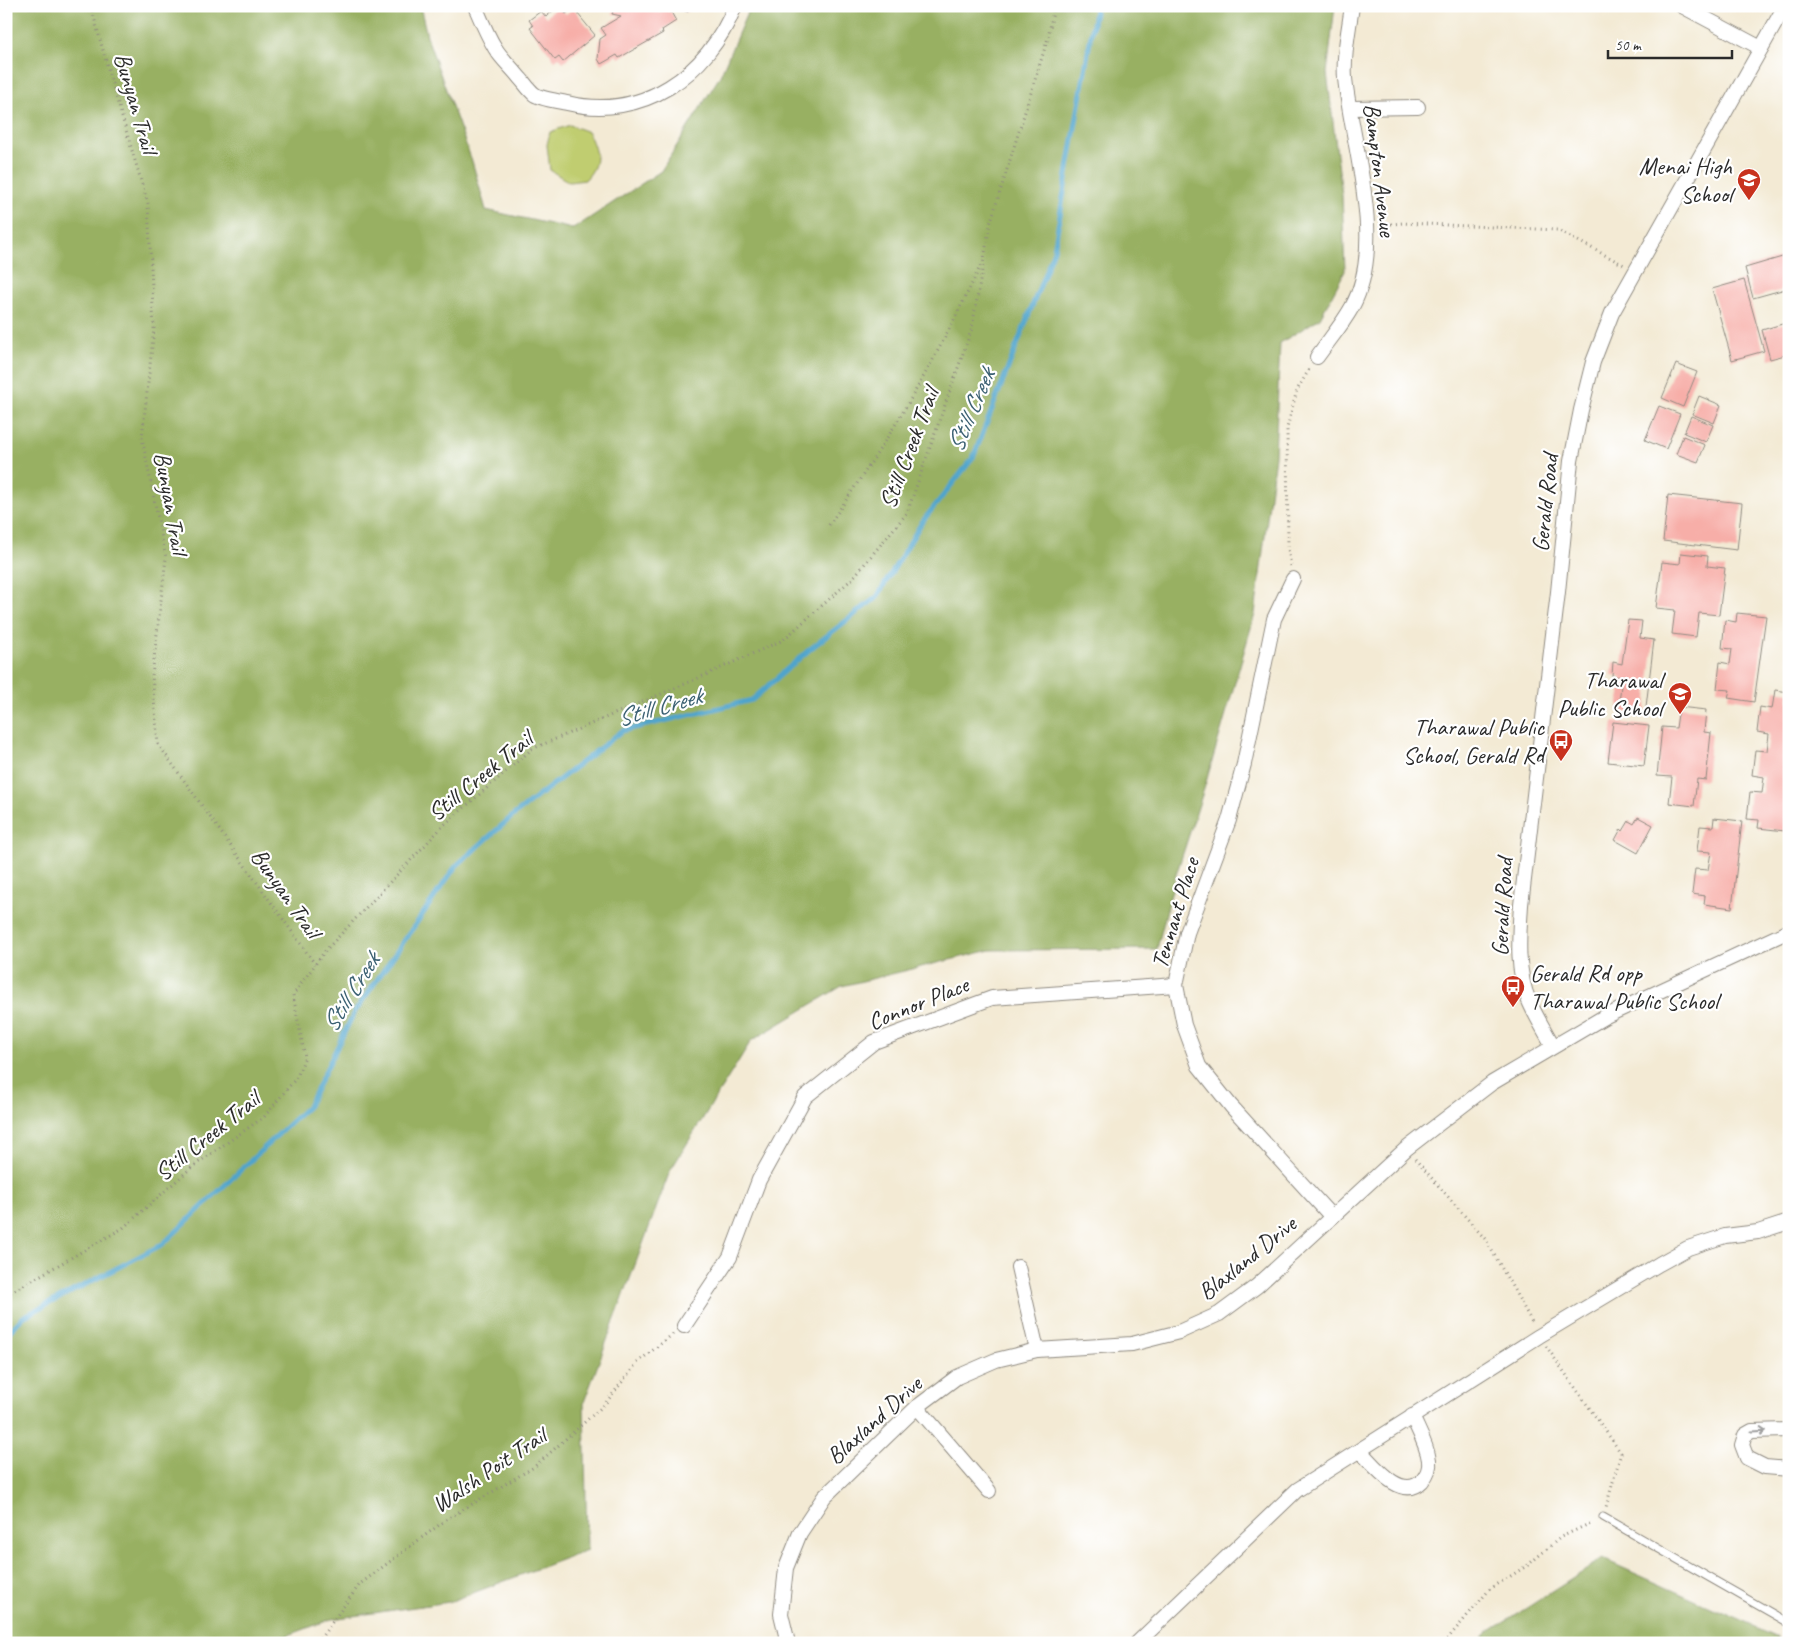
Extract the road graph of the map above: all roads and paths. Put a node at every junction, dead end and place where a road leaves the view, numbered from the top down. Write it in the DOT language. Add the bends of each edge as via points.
graph roads {
  1 [pos="91,6"];
  2 [pos="475,6"];
  3 [pos="736,6"];
  4 [pos="1054,6"];
  5 [pos="1352,6"];
  6 [pos="1682,6"];
  7 [pos="1785,6"];
  8 [pos="1761,48"];
  9 [pos="1418,107"];
  10 [pos="1350,108"];
  11 [pos="1366,226"];
  12 [pos="983,260"];
  13 [pos="1635,271"];
  14 [pos="1317,356"];
  15 [pos="829,525"];
  16 [pos="1293,579"];
  17 [pos="1789,931"];
  18 [pos="315,964"];
  19 [pos="1176,985"];
  20 [pos="1553,1046"];
  21 [pos="1406,1149"];
  22 [pos="1332,1217"];
  23 [pos="1789,1222"];
  24 [pos="1018,1267"];
  25 [pos="6,1295"];
  26 [pos="684,1326"];
  27 [pos="1539,1336"];
  28 [pos="1036,1350"];
  29 [pos="917,1407"];
  30 [pos="1412,1416"];
  31 [pos="1789,1430"];
  32 [pos="1360,1451"];
  33 [pos="1789,1469"];
  34 [pos="989,1491"];
  35 [pos="1603,1517"];
  36 [pos="1789,1623"];
  37 [pos="316,1643"];
  38 [pos="788,1643"];
  39 [pos="1137,1643"];
  40 [pos="1444,1643"];
  1 -- 18 [label="path, Bunyan Trail" via="148,204 154,328 142,438 166,558 152,676 158,744"];
  2 -- 3 [label="street" via="495,48 535,95 596,107 638,102 665,90 696,68 716,44"];
  4 -- 12 [label="path, Still Creek Trail" via="1048,38 990,224"];
  5 -- 10 [label="street, Bampton Avenue" via="1345,77"];
  6 -- 8 [label="street"];
  7 -- 8 [label="street, Gerald Road"];
  8 -- 13 [label="street, Gerald Road"];
  9 -- 10 [label="street"];
  10 -- 11 [label="street, Bampton Avenue"];
  11 -- 13 [label="path" via="1404,223 1557,230"];
  11 -- 14 [label="street, Bampton Avenue" via="1368,248 1353,305"];
  12 -- 15 [label="path" via="910,400"];
  12 -- 18 [label="path, Still Creek Trail" via="972,328 907,513 852,579 783,640 532,749 444,825"];
  13 -- 20 [label="street, Gerald Road" via="1612,313 1594,362 1574,444 1522,904 1519,941 1522,972 1529,1000"];
  14 -- 16 [label="path" via="1297,390 1288,428 1288,549"];
  16 -- 19 [label="street, Tennant Place" via="1274,619 1230,820 1187,933"];
  17 -- 20 [label="street, Blaxland Drive" via="1604,1017"];
  18 -- 25 [label="path, Still Creek Trail" via="293,995 305,1056 297,1077 264,1117 192,1168 123,1228"];
  19 -- 22 [label="street, Tennant Place" via="1184,1025 1199,1066"];
  19 -- 26 [label="street, Connor Place" via="992,998 874,1042 805,1097 759,1180 730,1256"];
  20 -- 21 [label="street, Blaxland Drive" via="1492,1083"];
  21 -- 22 [label="street, Blaxland Drive"];
  21 -- 27 [label="path" via="1486,1240"];
  22 -- 28 [label="street, Blaxland Drive" via="1257,1286 1219,1314 1179,1332 1132,1344"];
  23 -- 27 [label="street" via="1758,1232 1724,1236 1688,1248"];
  24 -- 28 [label="street"];
  26 -- 37 [label="path, Walsh Poit Trail" via="637,1363 604,1405 534,1467 447,1519 360,1584"];
  27 -- 30 [label="street"];
  27 -- 35 [label="path" via="1621,1453"];
  28 -- 29 [label="street, Blaxland Drive" via="996,1360 957,1377"];
  29 -- 34 [label="street"];
  29 -- 38 [label="street, Blaxland Drive" via="824,1497 800,1533 786,1568 781,1614"];
  30 -- 32 [label="street"];
  30 -- 32 [label="street" via="1429,1462 1425,1477 1419,1483 1412,1487 1396,1485"];
  33 -- 31 [label="street, one-way" via="1765,1467 1747,1458 1742,1445 1745,1436 1752,1431"];
  32 -- 39 [label="street" via="1297,1490"];
  35 -- 36 [label="lane"];
  35 -- 40 [label="path" via="1561,1537 1528,1565 1490,1589"];
}
